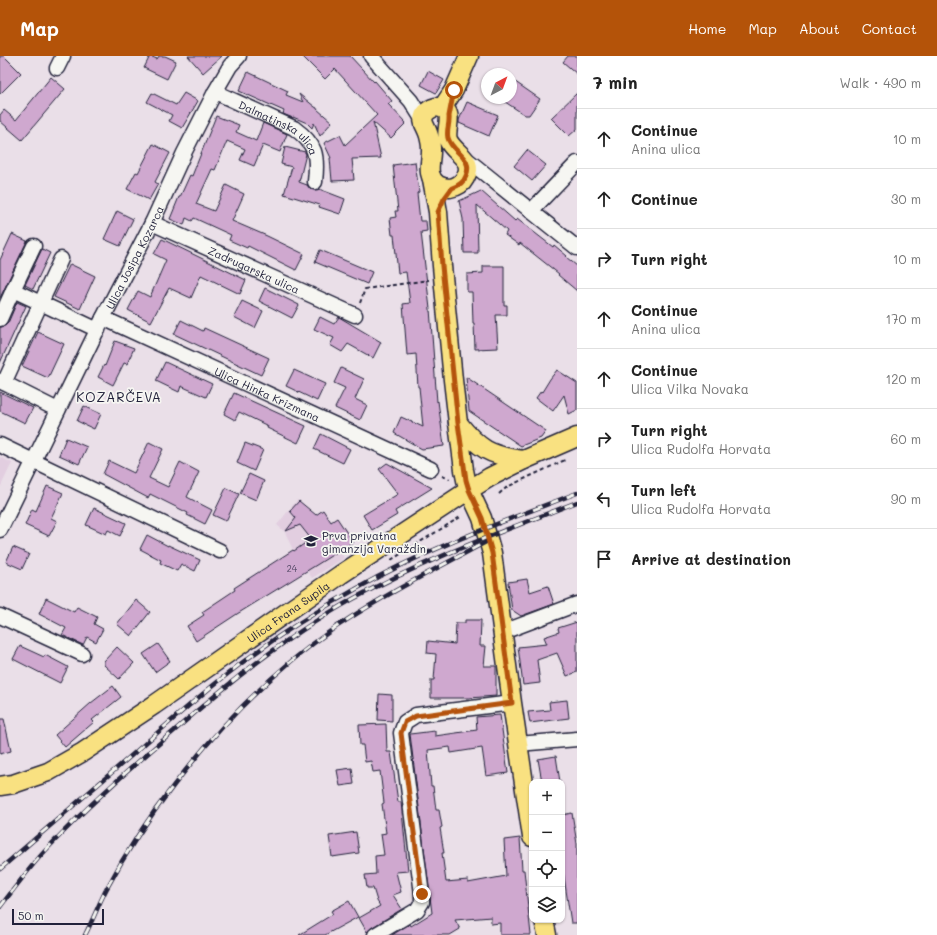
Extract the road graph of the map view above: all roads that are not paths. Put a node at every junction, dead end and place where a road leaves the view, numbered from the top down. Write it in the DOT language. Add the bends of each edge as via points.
graph roads {
  1 [pos="239,56"];
  2 [pos="371,56"];
  3 [pos="469,56"];
  4 [pos="215,92"];
  5 [pos="436,114"];
  6 [pos="464,157"];
  7 [pos="577,162"];
  8 [pos="489,178"];
  9 [pos="432,179"];
  10 [pos="315,182"];
  11 [pos="458,184"];
  12 [pos="438,212"];
  13 [pos="531,212"];
  14 [pos="152,223"];
  15 [pos="34,246"];
  16 [pos="577,248"];
  17 [pos="61,259"];
  18 [pos="13,290"];
  19 [pos="41,303"];
  20 [pos="355,315"];
  21 [pos="0,318"];
  22 [pos="101,324"];
  23 [pos="2,382"];
  24 [pos="58,410"];
  25 [pos="458,423"];
  26 [pos="577,437"];
  27 [pos="0,444"];
  28 [pos="524,460"];
  29 [pos="33,461"];
  30 [pos="431,469"];
  31 [pos="469,490"];
  32 [pos="0,530"];
  33 [pos="220,551"];
  34 [pos="577,604"];
  35 [pos="0,616"];
  36 [pos="503,632"];
  37 [pos="82,654"];
  38 [pos="512,703"];
  39 [pos="577,739"];
  40 [pos="518,744"];
  41 [pos="0,786"];
  42 [pos="529,817"];
  43 [pos="545,923"];
  44 [pos="377,935"];
  45 [pos="547,935"];
  1 -- 4 [label="street, Ulica Josipa Kozarca"];
  2 -- 5 [label="street" via="411,102"];
  3 -- 5 [label="main road" via="454,90"];
  4 -- 10 [label="street, Dalmatinska ulica" via="294,128 303,135 316,155"];
  4 -- 14 [label="street, Ulica Josipa Kozarca"];
  5 -- 6 [label="main road" via="450,120 448,139"];
  5 -- 9 [label="main road" via="429,137 429,166"];
  6 -- 8 [label="street"];
  6 -- 11 [label="main road" via="467,175"];
  7 -- 13 [label="street"];
  8 -- 11 [label="street" via="477,177"];
  8 -- 13 [label="street"];
  9 -- 11 [label="main road" via="447,188"];
  9 -- 12 [label="main road"];
  11 -- 12 [label="main road" via="444,199"];
  12 -- 25 [label="main road"];
  13 -- 16 [label="street"];
  14 -- 20 [label="street, Zadrugarska ulica"];
  14 -- 22 [label="street, Ulica Josipa Kozarca"];
  15 -- 18 [label="street"];
  17 -- 19 [label="street"];
  18 -- 19 [label="street, Ulica Hinka Krizmana"];
  18 -- 21 [label="street"];
  19 -- 22 [label="street, Ulica Hinka Krizmana"];
  19 -- 23 [label="street"];
  22 -- 24 [label="street, Ulica Josipa Kozarca"];
  22 -- 30 [label="street, Ulica Hinka Krizmana"];
  23 -- 24 [label="street"];
  24 -- 29 [label="street, Ulica Josipa Kozarca"];
  25 -- 28 [label="main road" via="478,446 498,456"];
  25 -- 31 [label="main road"];
  26 -- 28 [label="main road, Ulica Frana Supila"];
  27 -- 29 [label="street"];
  28 -- 31 [label="main road, Ulica Frana Supila"];
  29 -- 32 [label="street, Ulica Josipa Kozarca"];
  29 -- 33 [label="street"];
  31 -- 36 [label="main road" via="482,518 492,553"];
  31 -- 41 [label="main road, Ulica Frana Supila" via="340,575 83,752 48,772"];
  34 -- 36 [label="street"];
  35 -- 37 [label="street"];
  36 -- 38 [label="main road"];
  38 -- 40 [label="main road"];
  38 -- 44 [label="street" via="416,716 405,722 401,733 422,902 417,910"];
  39 -- 40 [label="street"];
  40 -- 42 [label="main road"];
  43 -- 45 [label="main road"];
}
